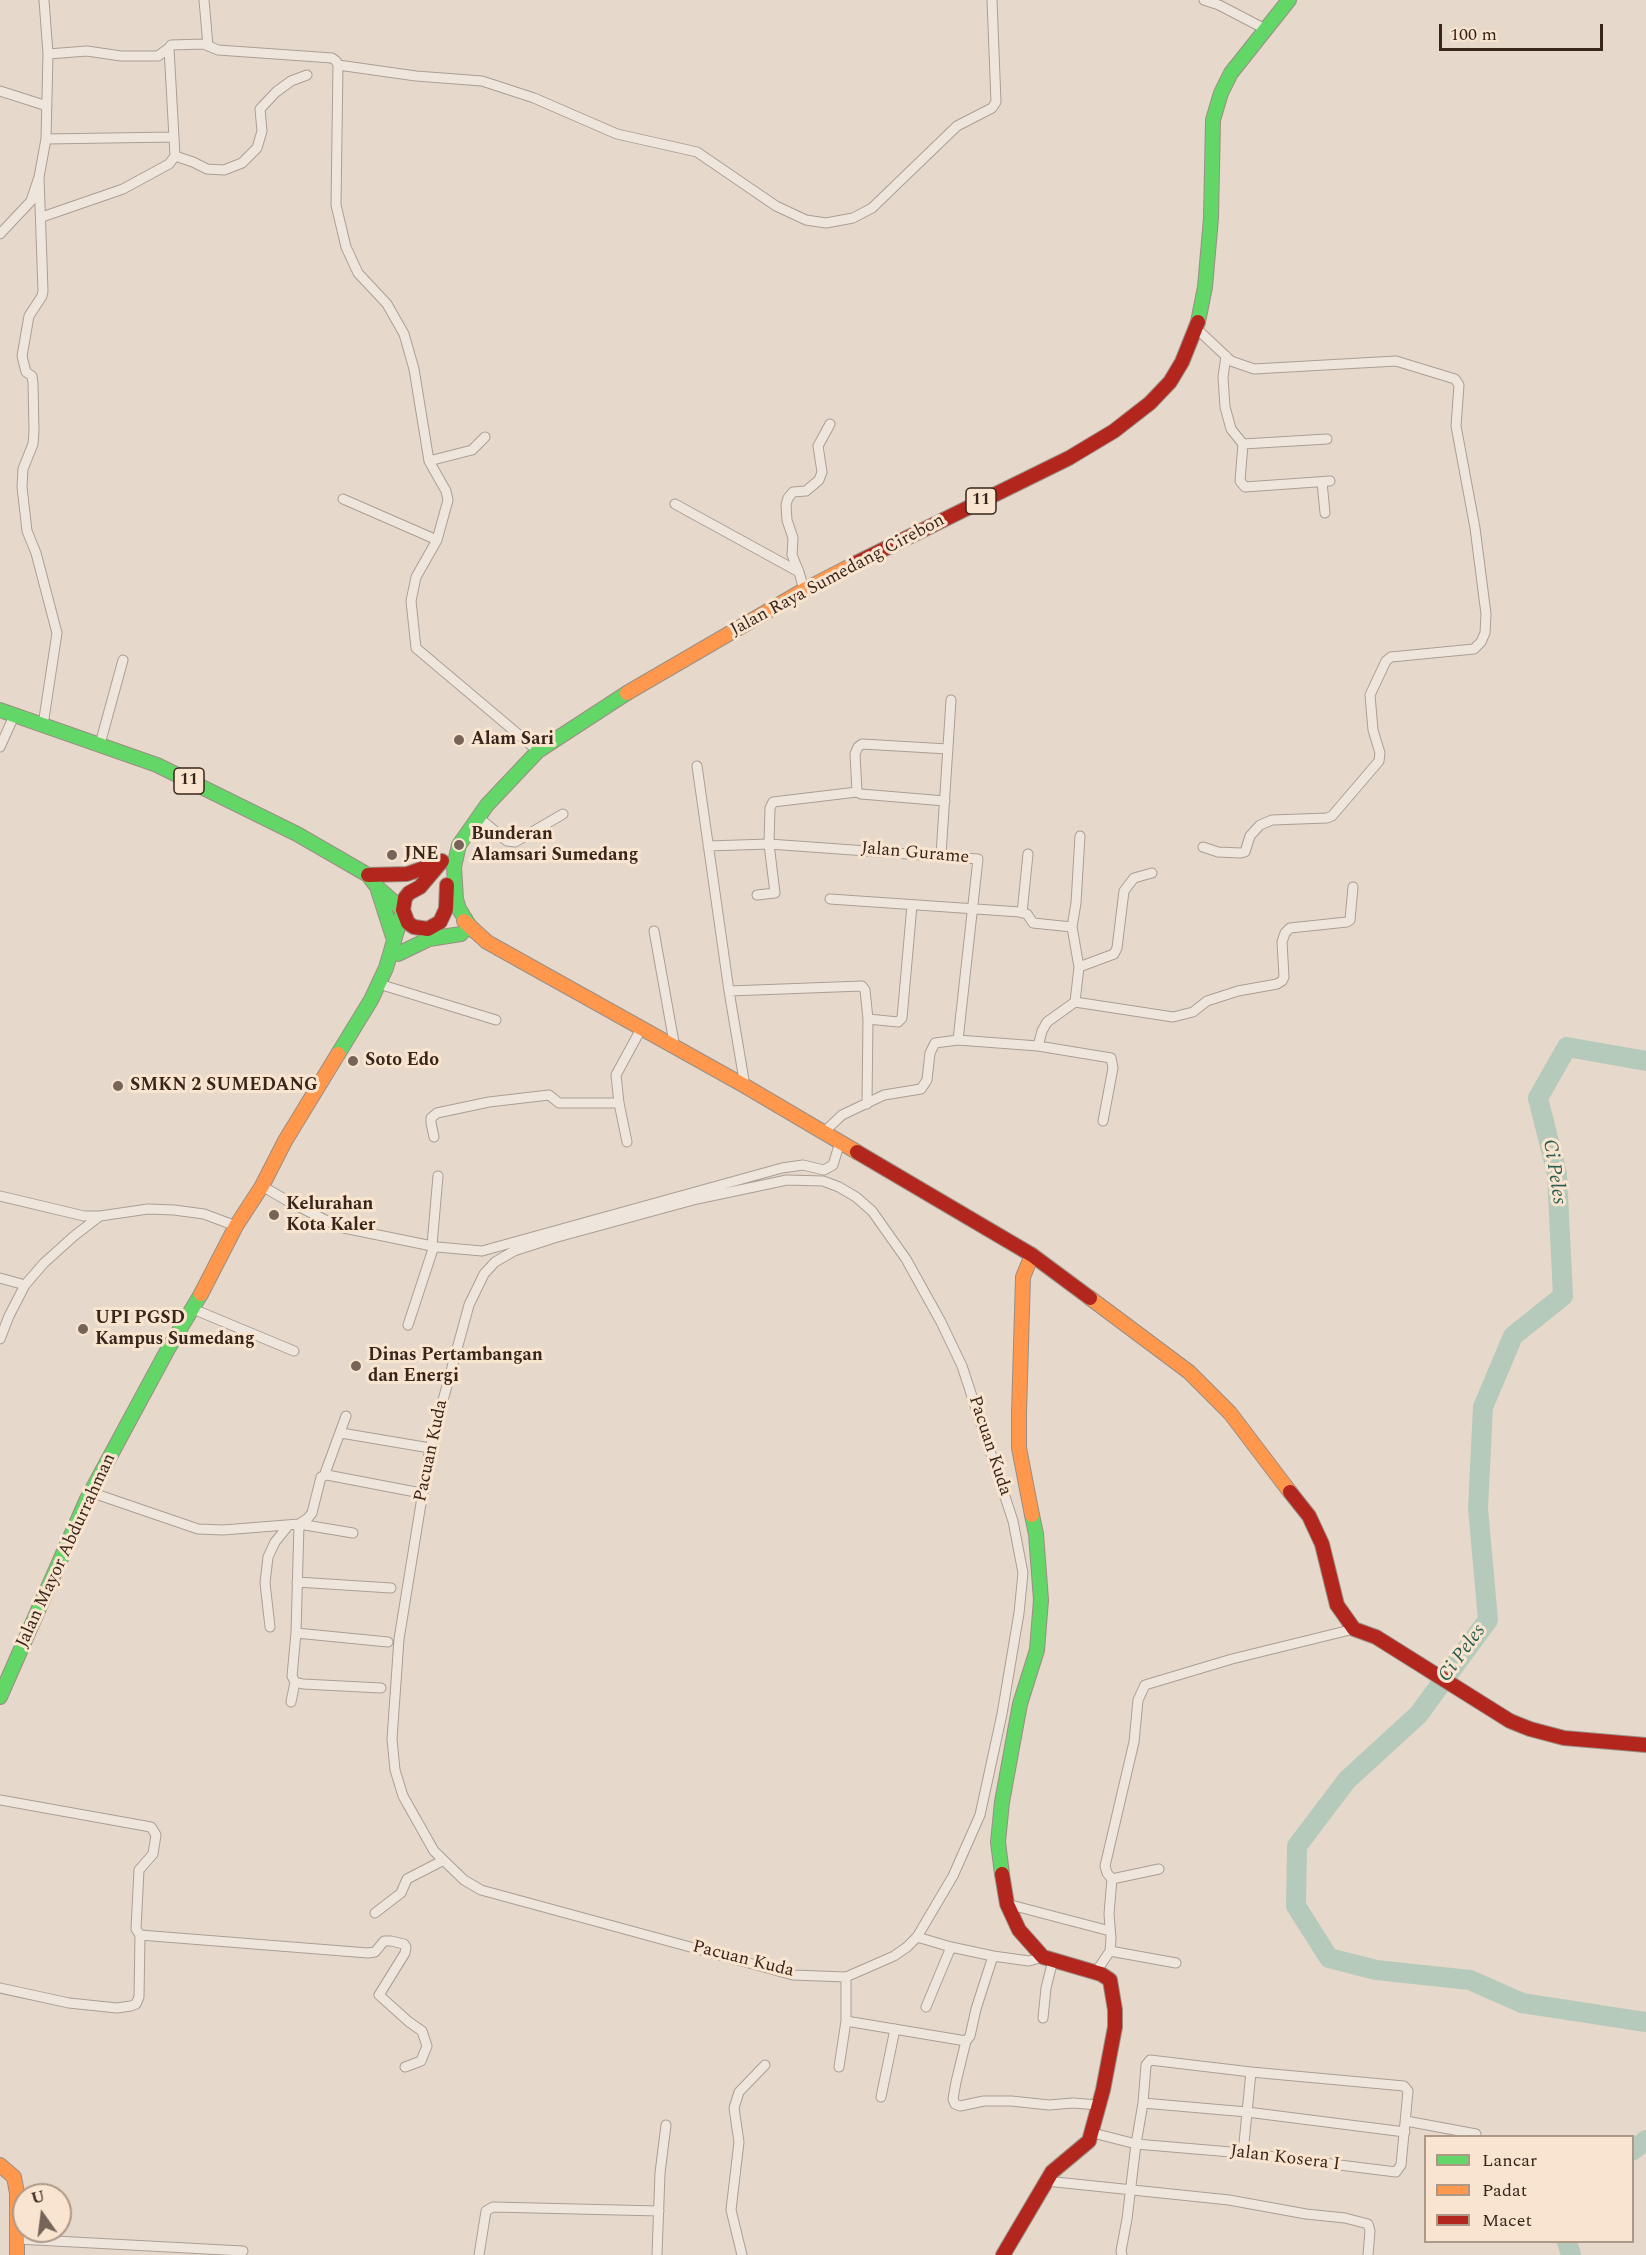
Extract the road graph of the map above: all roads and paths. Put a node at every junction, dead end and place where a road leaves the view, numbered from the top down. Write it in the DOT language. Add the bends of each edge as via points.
graph roads {
  1 [pos="44,0"];
  2 [pos="204,0"];
  3 [pos="992,0"];
  4 [pos="1204,0"];
  5 [pos="1289,0"];
  6 [pos="1267,30"];
  7 [pos="208,46"];
  8 [pos="169,48"];
  9 [pos="48,54"];
  10 [pos="338,65"];
  11 [pos="307,75"];
  12 [pos="0,91"];
  13 [pos="47,106"];
  14 [pos="173,137"];
  15 [pos="46,139"];
  16 [pos="175,156"];
  17 [pos="39,177"];
  18 [pos="42,217"];
  19 [pos="0,234"];
  20 [pos="1197,329"];
  21 [pos="1226,356"];
  22 [pos="830,424"];
  23 [pos="485,437"];
  24 [pos="1326,439"];
  25 [pos="1243,444"];
  26 [pos="429,461"];
  27 [pos="343,499"];
  28 [pos="675,504"];
  29 [pos="1325,513"];
  30 [pos="437,540"];
  31 [pos="799,573"];
  32 [pos="804,590"];
  33 [pos="123,660"];
  34 [pos="951,700"];
  35 [pos="0,710"];
  36 [pos="15,716"];
  37 [pos="43,725"];
  38 [pos="99,744"];
  39 [pos="0,747"];
  40 [pos="948,749"];
  41 [pos="538,751"];
  42 [pos="697,766"];
  43 [pos="857,792"];
  44 [pos="945,801"];
  45 [pos="563,814"];
  46 [pos="478,817"];
  47 [pos="1080,836"];
  48 [pos="770,844"];
  49 [pos="708,846"];
  50 [pos="1203,847"];
  51 [pos="1028,854"];
  52 [pos="941,855"];
  53 [pos="448,864"];
  54 [pos="1152,873"];
  55 [pos="387,874"];
  56 [pos="368,875"];
  57 [pos="420,887"];
  58 [pos="1353,887"];
  59 [pos="378,888"];
  60 [pos="757,895"];
  61 [pos="830,899"];
  62 [pos="445,902"];
  63 [pos="912,905"];
  64 [pos="971,908"];
  65 [pos="403,910"];
  66 [pos="1022,913"];
  67 [pos="1072,927"];
  68 [pos="428,929"];
  69 [pos="654,931"];
  70 [pos="466,932"];
  71 [pos="396,947"];
  72 [pos="1079,967"];
  73 [pos="379,984"];
  74 [pos="729,991"];
  75 [pos="1075,1002"];
  76 [pos="868,1019"];
  77 [pos="496,1020"];
  78 [pos="641,1029"];
  79 [pos="958,1040"];
  80 [pos="1038,1046"];
  81 [pos="675,1048"];
  82 [pos="745,1086"];
  83 [pos="618,1103"];
  84 [pos="867,1104"];
  85 [pos="1103,1121"];
  86 [pos="824,1132"];
  87 [pos="434,1137"];
  88 [pos="627,1142"];
  89 [pos="840,1142"];
  90 [pos="438,1176"];
  91 [pos="262,1185"];
  92 [pos="0,1196"];
  93 [pos="100,1216"];
  94 [pos="236,1226"];
  95 [pos="433,1246"];
  96 [pos="1032,1255"];
  97 [pos="0,1278"];
  98 [pos="25,1285"];
  99 [pos="193,1309"];
  100 [pos="408,1325"];
  101 [pos="0,1340"];
  102 [pos="294,1351"];
  103 [pos="346,1416"];
  104 [pos="341,1433"];
  105 [pos="430,1448"];
  106 [pos="324,1476"];
  107 [pos="90,1492"];
  108 [pos="422,1492"];
  109 [pos="299,1524"];
  110 [pos="288,1526"];
  111 [pos="353,1533"];
  112 [pos="297,1582"];
  113 [pos="391,1588"];
  114 [pos="270,1627"];
  115 [pos="1354,1629"];
  116 [pos="296,1633"];
  117 [pos="388,1642"];
  118 [pos="295,1682"];
  119 [pos="381,1688"];
  120 [pos="0,1697"];
  121 [pos="291,1702"];
  122 [pos="1646,1745"];
  123 [pos="0,1800"];
  124 [pos="442,1861"];
  125 [pos="1159,1869"];
  126 [pos="1112,1879"];
  127 [pos="1007,1904"];
  128 [pos="375,1913"];
  129 [pos="1110,1931"];
  130 [pos="140,1935"];
  131 [pos="917,1937"];
  132 [pos="951,1947"];
  133 [pos="1110,1951"];
  134 [pos="993,1956"];
  135 [pos="1048,1959"];
  136 [pos="1176,1963"];
  137 [pos="1096,1972"];
  138 [pos="846,1977"];
  139 [pos="0,1988"];
  140 [pos="926,2007"];
  141 [pos="1043,2018"];
  142 [pos="846,2020"];
  143 [pos="895,2029"];
  144 [pos="966,2041"];
  145 [pos="765,2065"];
  146 [pos="405,2067"];
  147 [pos="839,2067"];
  148 [pos="1251,2072"];
  149 [pos="881,2097"];
  150 [pos="1143,2103"];
  151 [pos="1099,2105"];
  152 [pos="1247,2112"];
  153 [pos="1406,2121"];
  154 [pos="666,2125"];
  155 [pos="1405,2132"];
  156 [pos="1093,2133"];
  157 [pos="1476,2134"];
  158 [pos="1136,2144"];
  159 [pos="1243,2153"];
  160 [pos="0,2165"];
  161 [pos="1046,2181"];
  162 [pos="15,2183"];
  163 [pos="1131,2191"];
  164 [pos="659,2211"];
  165 [pos="54,2243"];
  166 [pos="142,2250"];
  167 [pos="243,2251"];
  168 [pos="479,2255"];
  169 [pos="657,2255"];
  170 [pos="742,2255"];
  171 [pos="1003,2255"];
  172 [pos="1122,2255"];
  173 [pos="1368,2255"];
  1 -- 9 [label="street"];
  2 -- 7 [label="street"];
  3 -- 10 [label="street" via="996,102 993,108 957,126 872,208 853,218 826,224 806,220 776,206 697,152 617,134 493,84"];
  4 -- 6 [label="street"];
  5 -- 6 [label="main road, Jalan Raya Sumedang Cirebon / 11"];
  6 -- 20 [label="main road, Jalan Raya Sumedang Cirebon / 11" via="1231,73 1213,120 1211,218"];
  7 -- 8 [label="street"];
  7 -- 10 [label="street" via="218,50 332,58"];
  8 -- 9 [label="street" via="158,56 87,51"];
  8 -- 14 [label="street"];
  9 -- 13 [label="street"];
  10 -- 26 [label="street" via="336,205 346,247 358,273 387,304 404,334 414,369"];
  11 -- 16 [label="street" via="291,81 260,109 262,131 257,148 242,163 224,170 207,169"];
  12 -- 13 [label="street"];
  13 -- 15 [label="street"];
  14 -- 15 [label="street"];
  14 -- 16 [label="street"];
  15 -- 17 [label="street"];
  16 -- 18 [label="street" via="169,164 123,189"];
  17 -- 18 [label="street"];
  17 -- 19 [label="street" via="31,201"];
  18 -- 37 [label="street" via="43,291 28,316 22,356 26,372 32,376 34,431 22,487 27,531 57,633"];
  20 -- 21 [label="street"];
  20 -- 32 [label="main road, Jalan Raya Sumedang Cirebon / 11" via="1170,382 1114,431 1069,458"];
  21 -- 25 [label="street" via="1225,407 1231,429"];
  21 -- 50 [label="street" via="1254,369 1396,361 1455,379 1459,385 1456,426 1486,614 1485,633 1474,649 1391,657 1386,661 1370,695 1379,761 1332,816 1272,820 1260,825 1241,853"];
  22 -- 31 [label="street" via="818,446 822,472 819,480 806,491 793,492 786,505 792,555"];
  23 -- 26 [label="street" via="472,450"];
  24 -- 25 [label="street"];
  25 -- 29 [label="street" via="1240,481 1245,487 1326,482"];
  26 -- 30 [label="street" via="448,500"];
  27 -- 30 [label="street"];
  28 -- 31 [label="street"];
  30 -- 41 [label="street" via="416,577 411,600 416,648"];
  31 -- 32 [label="street"];
  32 -- 41 [label="main road, Jalan Raya Sumedang Cirebon / 11" via="612,702"];
  33 -- 38 [label="street"];
  34 -- 40 [label="street"];
  35 -- 36 [label="main road, 11"];
  36 -- 37 [label="main road, 11"];
  36 -- 39 [label="street"];
  37 -- 38 [label="main road, 11"];
  38 -- 56 [label="main road, 11" via="188,780 297,834"];
  40 -- 43 [label="street" via="862,744 855,754"];
  40 -- 44 [label="street"];
  41 -- 46 [label="main road, Jalan Raya Sumedang Cirebon / 11"];
  42 -- 49 [label="street"];
  43 -- 44 [label="street"];
  43 -- 48 [label="street" via="773,802"];
  44 -- 52 [label="street"];
  45 -- 46 [label="street" via="515,842 507,841"];
  46 -- 53 [label="main road, Jalan Raya Sumedang Cirebon / 11"];
  47 -- 67 [label="street"];
  48 -- 49 [label="street, Jalan Gurame"];
  48 -- 52 [label="street, Jalan Gurame"];
  48 -- 60 [label="street" via="775,894"];
  49 -- 74 [label="street"];
  51 -- 66 [label="street"];
  52 -- 64 [label="street, Jalan Gurame" via="978,859"];
  53 -- 55 [label="main road" via="418,872"];
  53 -- 57 [label="main road, 11"];
  53 -- 62 [label="main road"];
  53 -- 70 [label="main road"];
  54 -- 72 [label="street" via="1134,878 1124,891 1114,954"];
  55 -- 56 [label="main road"];
  55 -- 57 [label="main road"];
  56 -- 59 [label="main road, 11"];
  57 -- 62 [label="main road" via="438,891"];
  57 -- 65 [label="main road, 11" via="409,893"];
  58 -- 75 [label="street" via="1347,922 1290,928 1284,933 1284,976 1277,984 1238,991 1173,1017"];
  59 -- 65 [label="main road, 11"];
  59 -- 71 [label="main road"];
  61 -- 63 [label="street"];
  62 -- 68 [label="main road" via="444,916"];
  62 -- 70 [label="main road"];
  63 -- 64 [label="street"];
  63 -- 76 [label="street" via="902,1018 898,1022"];
  64 -- 66 [label="street"];
  64 -- 79 [label="street, Jalan Gurame"];
  65 -- 68 [label="main road, 11" via="408,923"];
  65 -- 71 [label="main road, Jalan Mayor Abdurrahman"];
  66 -- 67 [label="street" via="1033,923"];
  67 -- 72 [label="street"];
  68 -- 70 [label="main road"];
  68 -- 71 [label="main road"];
  69 -- 81 [label="street"];
  70 -- 71 [label="main road"];
  70 -- 78 [label="main road"];
  71 -- 73 [label="main road, Jalan Mayor Abdurrahman"];
  72 -- 75 [label="street"];
  73 -- 77 [label="street"];
  73 -- 91 [label="main road, Jalan Mayor Abdurrahman"];
  74 -- 76 [label="street" via="862,986"];
  74 -- 82 [label="street"];
  75 -- 80 [label="street" via="1047,1022"];
  76 -- 84 [label="street"];
  78 -- 81 [label="main road"];
  78 -- 83 [label="street" via="616,1076"];
  79 -- 80 [label="street"];
  79 -- 84 [label="street" via="935,1042 927,1080 921,1089 884,1095"];
  80 -- 85 [label="street" via="1111,1058 1114,1062"];
  81 -- 82 [label="main road"];
  82 -- 86 [label="main road"];
  83 -- 87 [label="street" via="559,1103 549,1095 489,1102 437,1113 431,1118"];
  83 -- 88 [label="street"];
  84 -- 86 [label="street" via="842,1115"];
  86 -- 89 [label="main road"];
  89 -- 95 [label="street" via="833,1165 824,1170 803,1165 782,1168 487,1251"];
  89 -- 96 [label="main road"];
  90 -- 95 [label="street"];
  91 -- 94 [label="main road, Jalan Mayor Abdurrahman"];
  91 -- 95 [label="street" via="339,1227"];
  92 -- 93 [label="street" via="84,1216"];
  93 -- 94 [label="street" via="148,1209 174,1210 204,1214"];
  93 -- 98 [label="street" via="44,1263"];
  94 -- 99 [label="main road, Jalan Mayor Abdurrahman"];
  95 -- 100 [label="street"];
  96 -- 115 [label="main road" via="1189,1372 1230,1413 1309,1516 1322,1544 1337,1605"];
  96 -- 127 [label="main road" via="1023,1277 1018,1413 1023,1475 1036,1534 1041,1600 1037,1650 1020,1704 1002,1802 998,1842"];
  97 -- 98 [label="street"];
  98 -- 101 [label="street"];
  99 -- 102 [label="street"];
  99 -- 107 [label="main road, Jalan Mayor Abdurrahman"];
  103 -- 104 [label="street"];
  104 -- 105 [label="street"];
  104 -- 106 [label="street"];
  105 -- 108 [label="street, Pacuan Kuda"];
  105 -- 131 [label="street, Pacuan Kuda" via="469,1305 484,1274 514,1251 640,1214 787,1180 823,1181 839,1187 872,1212 906,1259 962,1366 1012,1521 1023,1573 1000,1724 980,1815 953,1876"];
  106 -- 108 [label="street"];
  106 -- 109 [label="street" via="312,1513"];
  107 -- 110 [label="street" via="198,1529"];
  107 -- 120 [label="main road, Jalan Mayor Abdurrahman"];
  108 -- 124 [label="street, Pacuan Kuda" via="399,1639 392,1740 394,1770 403,1796"];
  109 -- 110 [label="street"];
  109 -- 111 [label="street"];
  109 -- 112 [label="street"];
  110 -- 114 [label="street" via="268,1557 265,1583"];
  112 -- 113 [label="street"];
  112 -- 116 [label="street"];
  115 -- 122 [label="main road" via="1376,1637 1503,1718 1530,1729 1564,1738"];
  115 -- 126 [label="street" via="1145,1685 1138,1700 1134,1742 1106,1866"];
  116 -- 117 [label="street"];
  116 -- 118 [label="street" via="292,1676"];
  118 -- 119 [label="street"];
  118 -- 121 [label="street"];
  123 -- 130 [label="street" via="152,1827 156,1834 153,1854 139,1870 136,1929"];
  124 -- 128 [label="street" via="407,1879 401,1893"];
  124 -- 138 [label="street, Pacuan Kuda" via="481,1890 543,1908 793,1975"];
  125 -- 126 [label="street"];
  126 -- 129 [label="street"];
  127 -- 129 [label="street"];
  127 -- 135 [label="main road" via="1019,1930"];
  129 -- 133 [label="street"];
  130 -- 139 [label="street" via="139,1997 131,2006 69,2003"];
  130 -- 146 [label="street" via="368,1953 375,1952 384,1941 401,1943 406,1947 405,1953 379,1995 425,2034 428,2046 421,2061"];
  131 -- 132 [label="street"];
  131 -- 138 [label="street, Pacuan Kuda" via="894,1956"];
  132 -- 134 [label="street"];
  132 -- 140 [label="street"];
  133 -- 136 [label="street"];
  133 -- 137 [label="street"];
  134 -- 135 [label="street" via="1029,1961"];
  134 -- 144 [label="street"];
  135 -- 137 [label="main road"];
  135 -- 141 [label="street"];
  137 -- 151 [label="main road" via="1110,1980 1115,2010"];
  138 -- 142 [label="street"];
  142 -- 143 [label="street"];
  142 -- 147 [label="street"];
  143 -- 144 [label="street"];
  143 -- 149 [label="street"];
  144 -- 151 [label="street" via="955,2104 1011,2101"];
  145 -- 170 [label="street" via="739,2092 734,2108 739,2142 731,2210"];
  148 -- 150 [label="street" via="1150,2060 1146,2065"];
  148 -- 152 [label="street"];
  148 -- 153 [label="street, Jalan Kosera I" via="1404,2086 1408,2091"];
  150 -- 152 [label="street"];
  150 -- 158 [label="street"];
  151 -- 156 [label="main road"];
  152 -- 155 [label="street"];
  152 -- 159 [label="street"];
  153 -- 155 [label="street, Jalan Kosera I"];
  153 -- 157 [label="street"];
  154 -- 164 [label="street"];
  155 -- 159 [label="street, Jalan Kosera I" via="1401,2165 1396,2172"];
  156 -- 158 [label="street, Jalan Kosera I"];
  156 -- 161 [label="main road"];
  158 -- 159 [label="street, Jalan Kosera I"];
  158 -- 163 [label="street"];
  160 -- 162 [label="main road" via="14,2176"];
  161 -- 163 [label="street"];
  161 -- 171 [label="main road"];
  163 -- 172 [label="street"];
  163 -- 173 [label="street" via="1229,2200 1366,2223 1370,2231"];
  164 -- 168 [label="street" via="489,2208"];
  164 -- 169 [label="street"];
  165 -- 166 [label="street"];
  166 -- 167 [label="street"];
}
